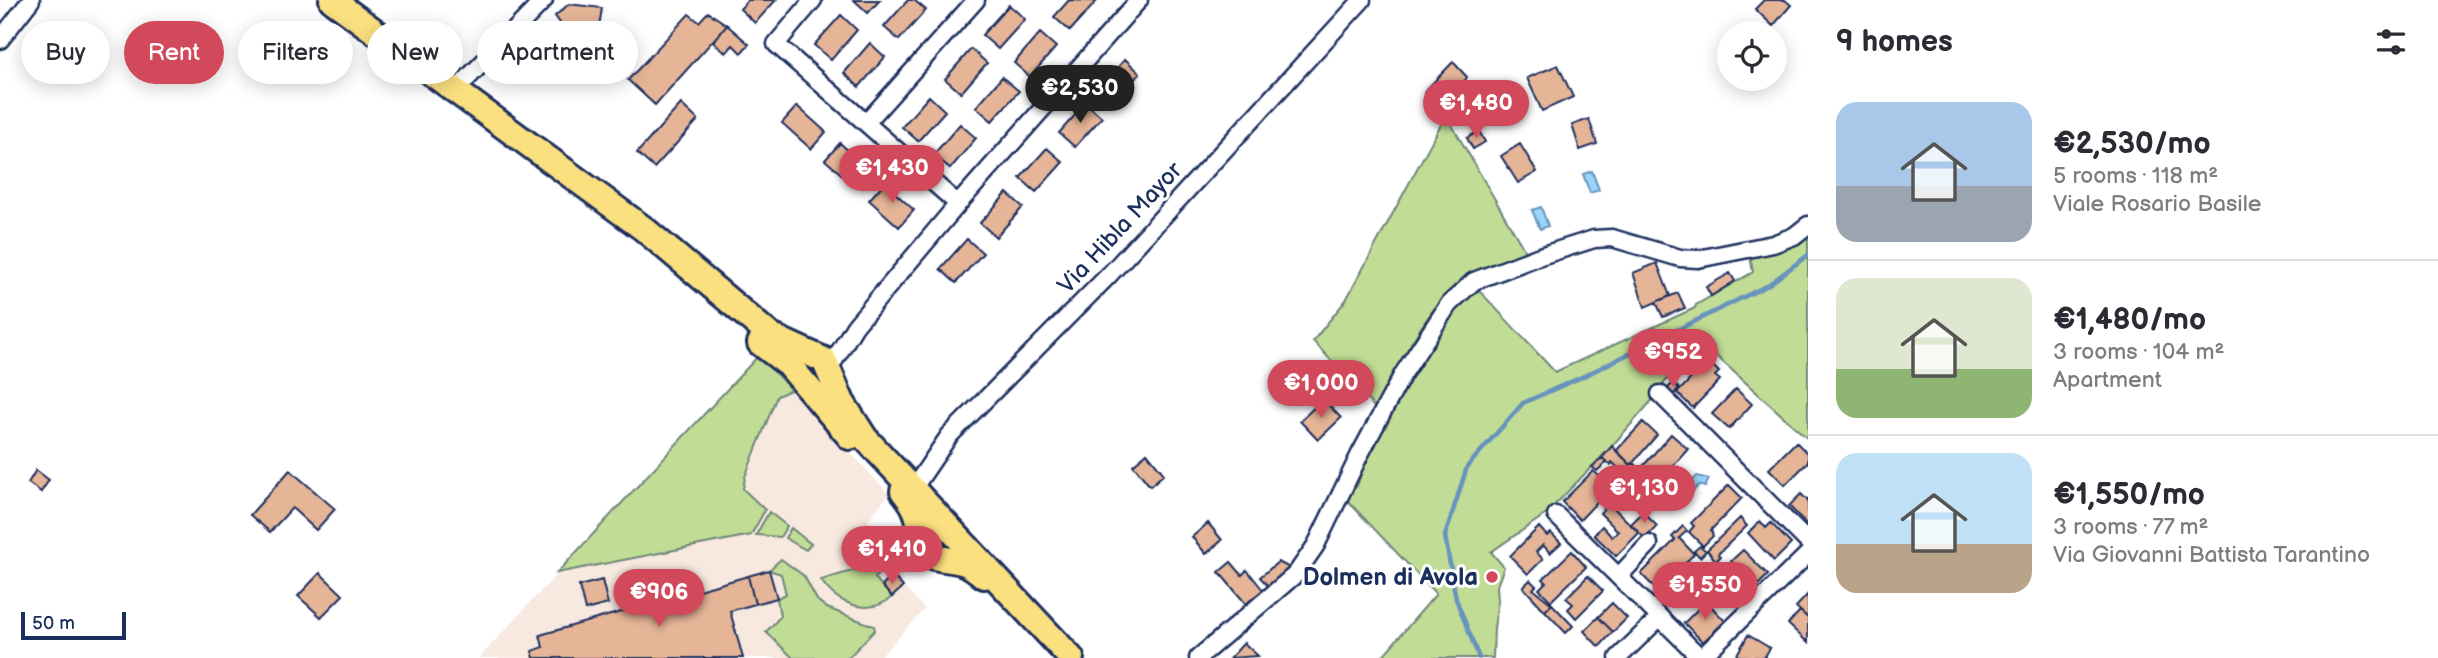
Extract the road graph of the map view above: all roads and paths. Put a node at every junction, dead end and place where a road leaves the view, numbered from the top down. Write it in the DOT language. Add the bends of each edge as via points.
graph roads {
  1 [pos="31,0"];
  2 [pos="332,0"];
  3 [pos="544,0"];
  4 [pos="813,0"];
  5 [pos="1139,0"];
  6 [pos="1362,0"];
  7 [pos="968,3"];
  8 [pos="0,40"];
  9 [pos="456,90"];
  10 [pos="866,123"];
  11 [pos="958,204"];
  12 [pos="1808,225"];
  13 [pos="722,296"];
  14 [pos="821,363"];
  15 [pos="802,381"];
  16 [pos="1660,394"];
  17 [pos="914,489"];
  18 [pos="1556,515"];
  19 [pos="938,527"];
  20 [pos="1808,542"];
  21 [pos="1649,544"];
  22 [pos="1808,554"];
  23 [pos="1619,576"];
  24 [pos="1010,595"];
  25 [pos="1660,617"];
  26 [pos="1070,658"];
  27 [pos="1198,658"];
  28 [pos="1618,658"];
  29 [pos="1701,658"];
  1 -- 8 [label="street"];
  2 -- 9 [label="main road"];
  3 -- 9 [label="street"];
  4 -- 10 [label="street" via="776,44"];
  5 -- 11 [label="street"];
  6 -- 17 [label="street, Via Hibla Mayor" via="1109,275 949,436"];
  7 -- 10 [label="street"];
  9 -- 13 [label="main road" via="644,229"];
  10 -- 11 [label="street"];
  11 -- 14 [label="street"];
  12 -- 27 [label="street" via="1773,244 1698,259 1612,238 1594,239 1474,281 1449,304 1403,374 1316,545 1296,574"];
  13 -- 14 [label="main road" via="771,336"];
  13 -- 15 [label="main road" via="763,346"];
  14 -- 15 [label="main road" via="804,359"];
  14 -- 17 [label="main road" via="865,438"];
  15 -- 19 [label="main road"];
  16 -- 20 [label="street"];
  17 -- 19 [label="main road"];
  18 -- 23 [label="street"];
  19 -- 24 [label="main road" via="986,565"];
  19 -- 24 [label="main road" via="917,534 918,546 927,555 968,564"];
  21 -- 23 [label="street"];
  22 -- 29 [label="street"];
  23 -- 25 [label="street"];
  24 -- 26 [label="main road"];
  25 -- 28 [label="street"];
  25 -- 29 [label="street"];
}
